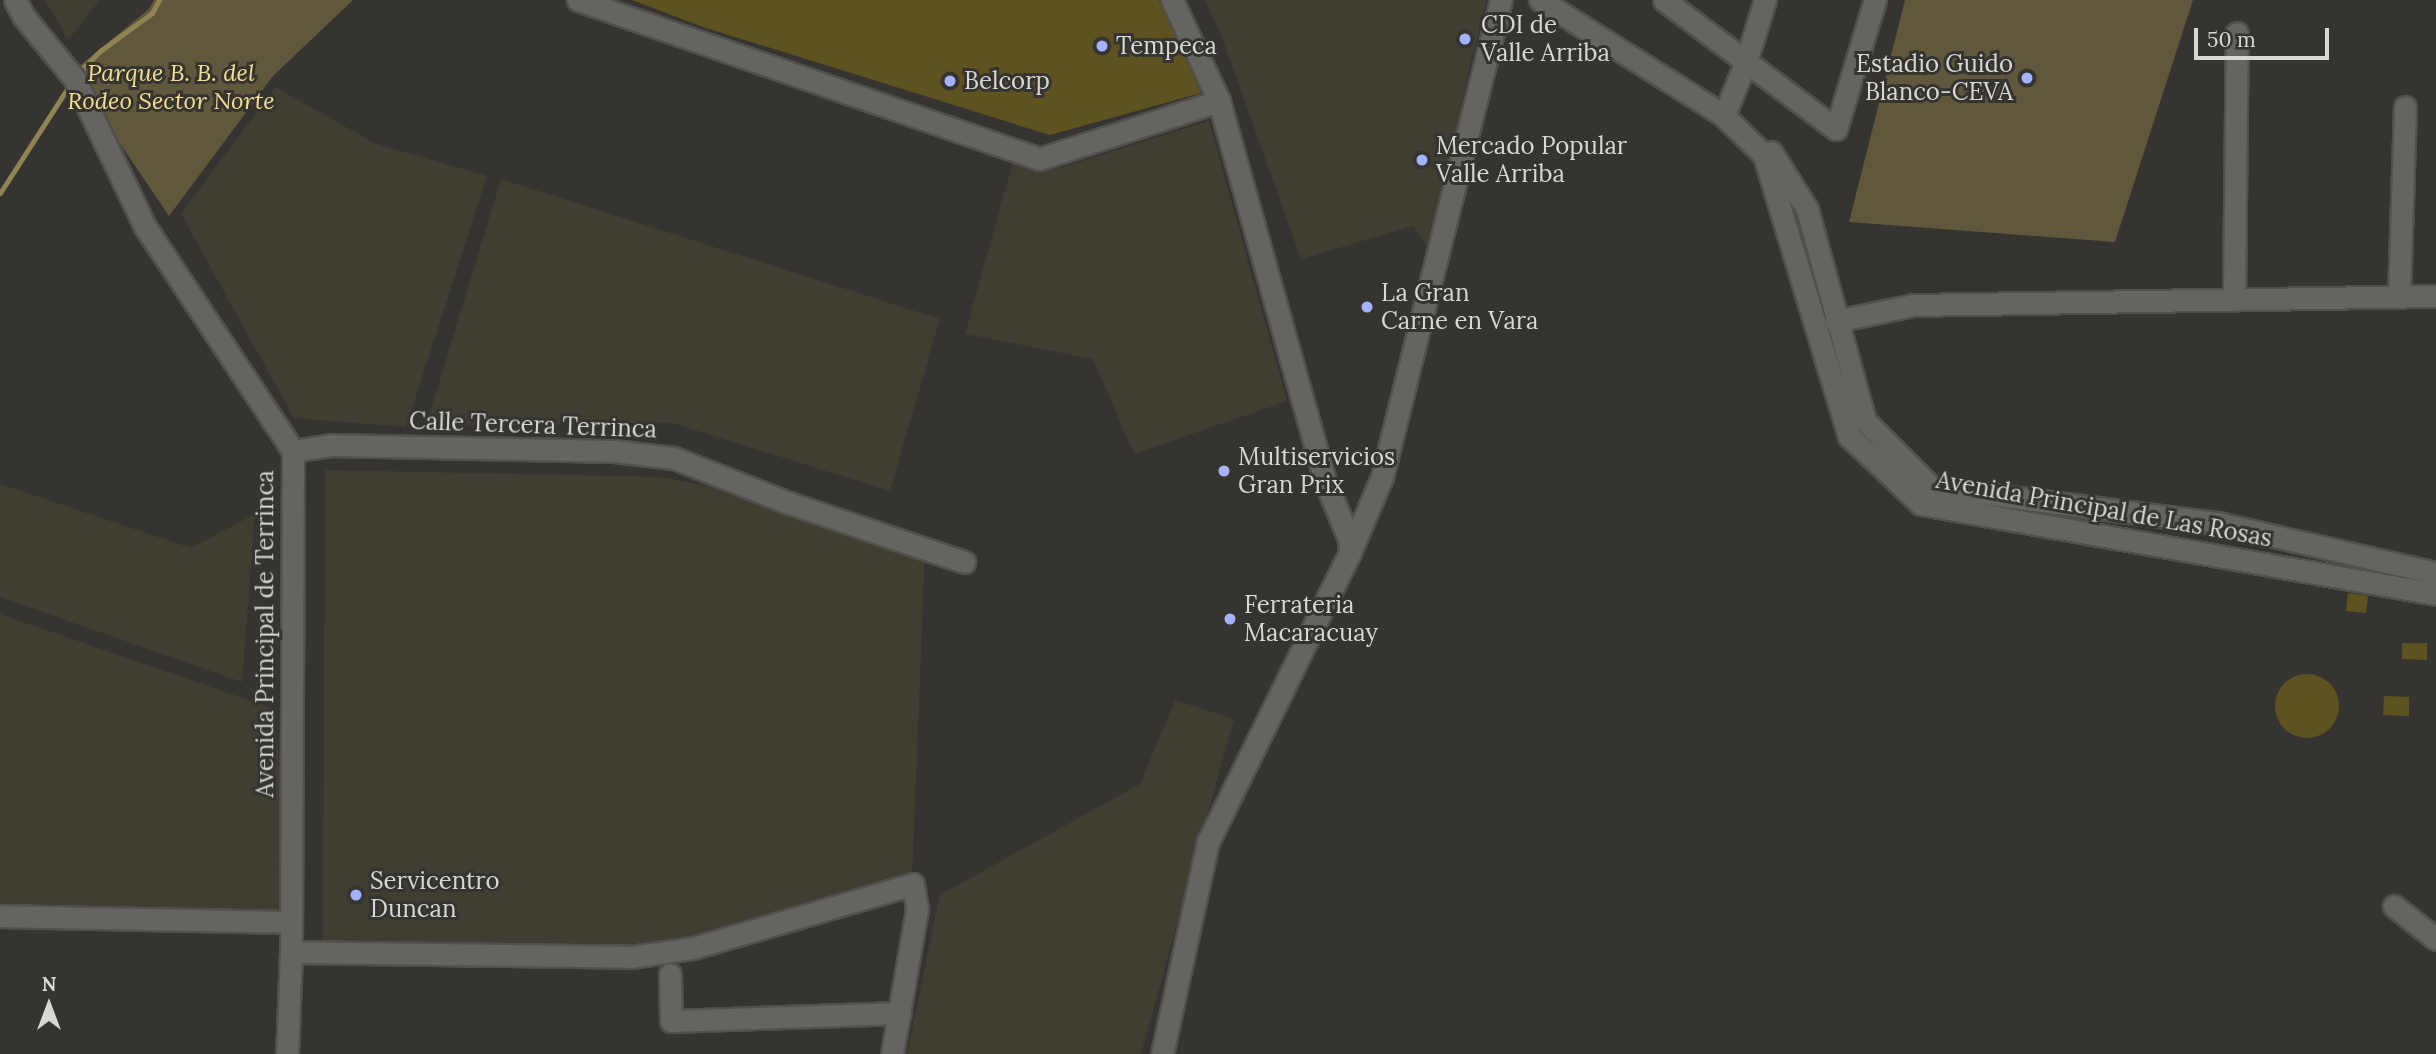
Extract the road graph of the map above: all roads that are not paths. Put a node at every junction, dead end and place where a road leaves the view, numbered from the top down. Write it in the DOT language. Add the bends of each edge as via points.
graph roads {
  1 [pos="15,0"];
  2 [pos="578,0"];
  3 [pos="1172,0"];
  4 [pos="1500,0"];
  5 [pos="1541,0"];
  6 [pos="1559,0"];
  7 [pos="1664,0"];
  8 [pos="1765,0"];
  9 [pos="1875,0"];
  10 [pos="2237,33"];
  11 [pos="1746,61"];
  12 [pos="1219,101"];
  13 [pos="2405,107"];
  14 [pos="1727,108"];
  15 [pos="2436,296"];
  16 [pos="2399,297"];
  17 [pos="2234,300"];
  18 [pos="1836,321"];
  19 [pos="293,451"];
  20 [pos="1350,552"];
  21 [pos="964,562"];
  22 [pos="2436,573"];
  23 [pos="2436,594"];
  24 [pos="2394,906"];
  25 [pos="0,916"];
  26 [pos="290,922"];
  27 [pos="2436,939"];
  28 [pos="291,952"];
  29 [pos="670,974"];
  30 [pos="900,1013"];
  31 [pos="287,1054"];
  32 [pos="892,1054"];
  33 [pos="1162,1054"];
  1 -- 19 [label="street, Avenida Principal de Terrinca" via="74,78 144,225"];
  2 -- 12 [label="street" via="1039,159"];
  3 -- 12 [label="street"];
  4 -- 20 [label="street" via="1382,477"];
  5 -- 23 [label="street, Avenida Principal de Las Rosas" via="1722,114 1764,155 1849,436 1922,505"];
  6 -- 14 [label="street"];
  7 -- 11 [label="street"];
  8 -- 11 [label="street"];
  9 -- 11 [label="street" via="1836,129"];
  10 -- 17 [label="street"];
  11 -- 14 [label="street"];
  12 -- 20 [label="street" via="1326,483"];
  13 -- 16 [label="street"];
  14 -- 18 [label="street" via="1770,150 1807,209"];
  15 -- 16 [label="street"];
  16 -- 17 [label="street"];
  17 -- 18 [label="street" via="1913,305"];
  18 -- 22 [label="street" via="1865,421 1931,487 2222,524"];
  19 -- 21 [label="street, Calle Tercera Terrinca" via="331,445 614,451 674,458 789,503"];
  19 -- 26 [label="street, Avenida Principal de Terrinca"];
  20 -- 33 [label="street" via="1208,842"];
  24 -- 27 [label="street"];
  25 -- 26 [label="street"];
  26 -- 28 [label="street, Avenida Principal de Terrinca"];
  28 -- 30 [label="street" via="631,957 693,947 913,884 917,909"];
  28 -- 31 [label="street, Avenida Principal de Terrinca"];
  29 -- 30 [label="street" via="671,1021"];
  30 -- 32 [label="street"];
}
